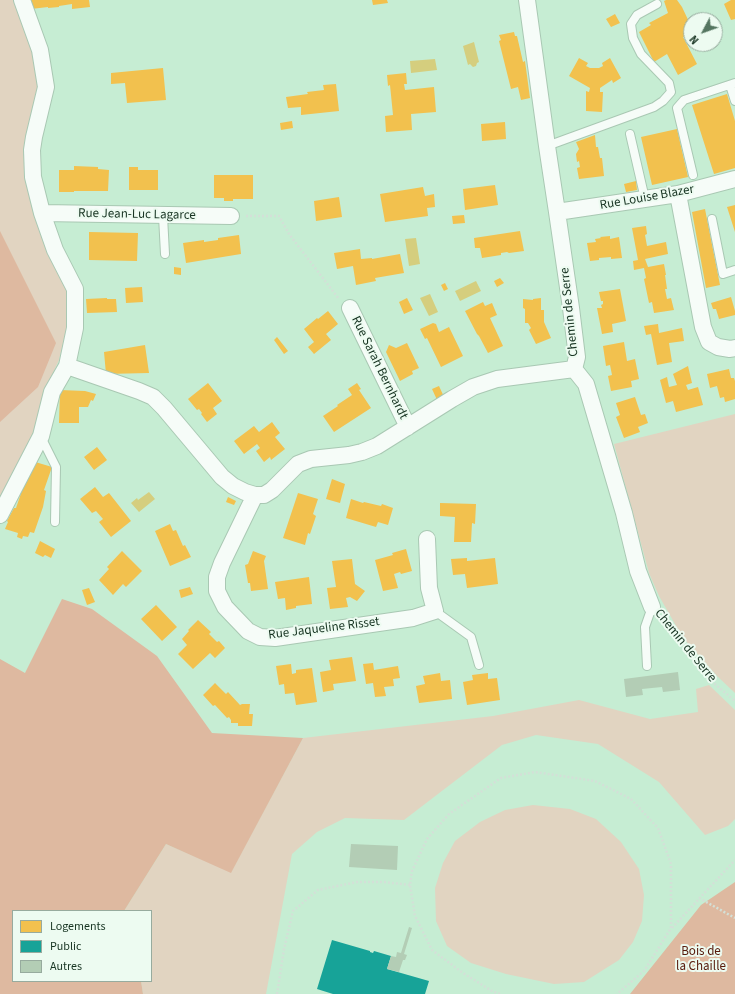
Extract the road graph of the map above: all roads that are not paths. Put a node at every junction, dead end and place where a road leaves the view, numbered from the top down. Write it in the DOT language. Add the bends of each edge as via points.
graph roads {
  1 [pos="22,0"];
  2 [pos="526,0"];
  3 [pos="657,4"];
  4 [pos="733,84"];
  5 [pos="735,101"];
  6 [pos="630,134"];
  7 [pos="547,146"];
  8 [pos="693,175"];
  9 [pos="735,179"];
  10 [pos="678,194"];
  11 [pos="645,199"];
  12 [pos="557,212"];
  13 [pos="42,213"];
  14 [pos="164,216"];
  15 [pos="231,216"];
  16 [pos="712,219"];
  17 [pos="165,254"];
  18 [pos="735,270"];
  19 [pos="350,308"];
  20 [pos="735,348"];
  21 [pos="66,366"];
  22 [pos="574,369"];
  23 [pos="408,427"];
  24 [pos="41,436"];
  25 [pos="255,495"];
  26 [pos="0,515"];
  27 [pos="55,522"];
  28 [pos="427,539"];
  29 [pos="652,606"];
  30 [pos="435,611"];
  31 [pos="479,665"];
  32 [pos="647,666"];
  1 -- 13 [label="street" via="40,50 46,87 32,150 33,177"];
  2 -- 7 [label="street, Chemin de Serre"];
  3 -- 7 [label="lane" via="637,15 631,24 633,38 641,54 669,83 671,92 654,107"];
  4 -- 5 [label="lane"];
  4 -- 8 [label="lane" via="684,100 677,108"];
  6 -- 11 [label="lane"];
  7 -- 12 [label="street, Chemin de Serre"];
  9 -- 10 [label="street, Rue Louise Blazer"];
  10 -- 11 [label="street, Rue Louise Blazer"];
  10 -- 20 [label="street" via="703,328 709,342 718,348"];
  11 -- 12 [label="street, Rue Louise Blazer"];
  12 -- 22 [label="street, Chemin de Serre" via="577,357"];
  13 -- 14 [label="street, Rue Jean-Luc Lagarce"];
  13 -- 21 [label="street" via="55,250 75,289 74,328"];
  14 -- 15 [label="street, Rue Jean-Luc Lagarce"];
  14 -- 17 [label="lane"];
  16 -- 18 [label="lane" via="723,274"];
  19 -- 23 [label="street, Rue Sarah Bernhardt"];
  21 -- 24 [label="street" via="52,392"];
  21 -- 25 [label="street" via="153,397 222,477 233,486"];
  22 -- 23 [label="street" via="497,379 452,399"];
  22 -- 29 [label="street, Chemin de Serre" via="586,384 638,570"];
  23 -- 25 [label="street" via="362,452 311,459 298,464 272,490 264,495"];
  24 -- 26 [label="street"];
  24 -- 27 [label="lane" via="56,467"];
  25 -- 30 [label="street, Rue Jaqueline Risset" via="217,577 217,591 225,607 248,630 260,637 275,638 413,618"];
  28 -- 30 [label="street" via="429,588"];
  29 -- 32 [label="lane" via="645,627"];
  30 -- 31 [label="lane" via="471,637"];
}
